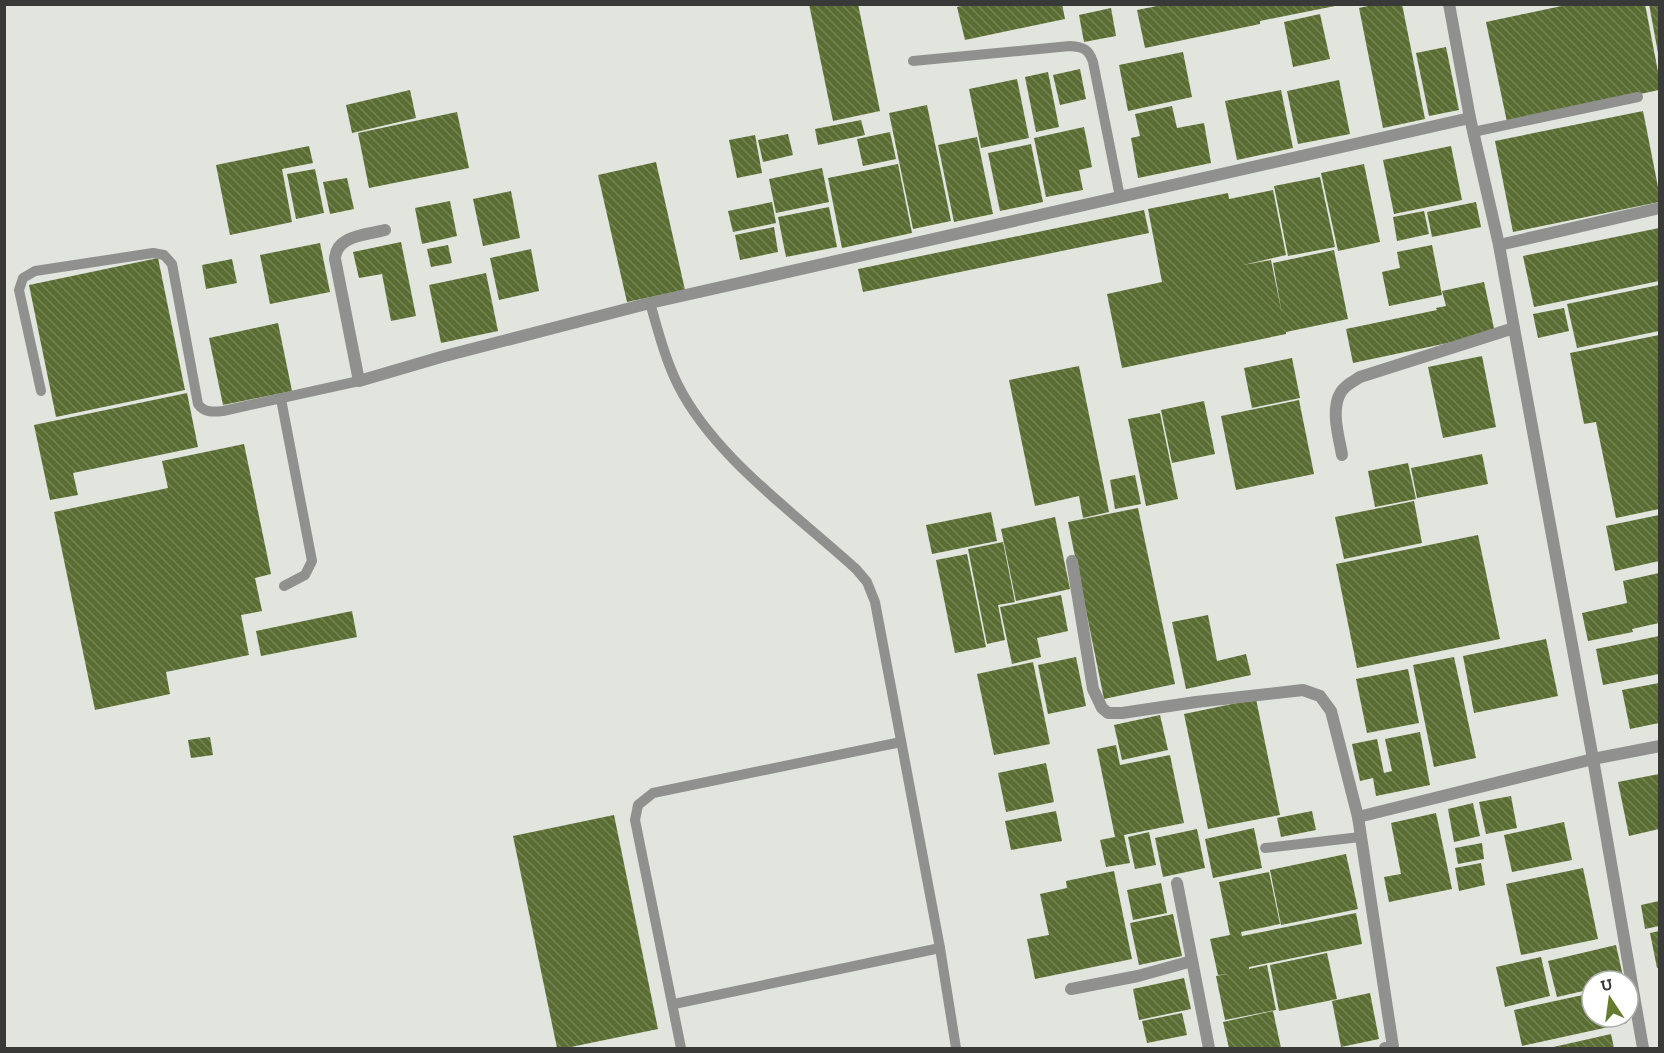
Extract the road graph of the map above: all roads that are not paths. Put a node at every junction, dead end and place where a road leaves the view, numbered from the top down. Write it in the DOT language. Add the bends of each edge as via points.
graph roads {
  1 [pos="1449,4"];
  2 [pos="913,62"];
  3 [pos="1638,97"];
  4 [pos="1470,118"];
  5 [pos="1473,132"];
  6 [pos="1120,197"];
  7 [pos="1659,208"];
  8 [pos="385,230"];
  9 [pos="1498,245"];
  10 [pos="650,303"];
  11 [pos="1514,328"];
  12 [pos="359,381"];
  13 [pos="41,391"];
  14 [pos="281,399"];
  15 [pos="1342,454"];
  16 [pos="1072,561"];
  17 [pos="284,586"];
  18 [pos="901,742"];
  19 [pos="1659,746"];
  20 [pos="1593,759"];
  21 [pos="1358,817"];
  22 [pos="1360,837"];
  23 [pos="1265,848"];
  24 [pos="1177,883"];
  25 [pos="940,948"];
  26 [pos="1192,961"];
  27 [pos="1071,989"];
  28 [pos="674,1004"];
  29 [pos="681,1048"];
  30 [pos="956,1048"];
  31 [pos="1209,1048"];
  32 [pos="1390,1048"];
  33 [pos="1643,1048"];
  1 -- 4 [label="street"];
  2 -- 6 [label="lane" via="1070,46 1087,50 1094,62"];
  3 -- 5 [label="lane"];
  4 -- 5 [label="street"];
  4 -- 6 [label="street"];
  5 -- 9 [label="street"];
  6 -- 10 [label="street"];
  7 -- 9 [label="street"];
  8 -- 12 [label="street" via="348,239 335,252"];
  9 -- 11 [label="street"];
  10 -- 12 [label="street"];
  10 -- 18 [label="lane" via="679,386 705,427 742,467 867,582 875,602"];
  11 -- 15 [label="street" via="1360,377 1348,385 1337,401"];
  11 -- 20 [label="street"];
  12 -- 14 [label="lane"];
  13 -- 14 [label="lane" via="19,290 23,278 35,272 153,253 164,255 172,264 200,407 212,412"];
  14 -- 17 [label="lane" via="312,561 305,575"];
  16 -- 21 [label="street" via="1093,689 1102,708 1108,713 1122,713 1312,692 1331,711"];
  18 -- 25 [label="lane"];
  18 -- 28 [label="lane" via="653,793 643,799 635,820"];
  19 -- 20 [label="street"];
  20 -- 21 [label="street"];
  20 -- 33 [label="street"];
  21 -- 22 [label="street"];
  22 -- 23 [label="lane"];
  22 -- 32 [label="street"];
  24 -- 26 [label="street"];
  25 -- 28 [label="lane"];
  25 -- 30 [label="lane"];
  26 -- 27 [label="street"];
  26 -- 31 [label="street"];
  28 -- 29 [label="lane"];
}
